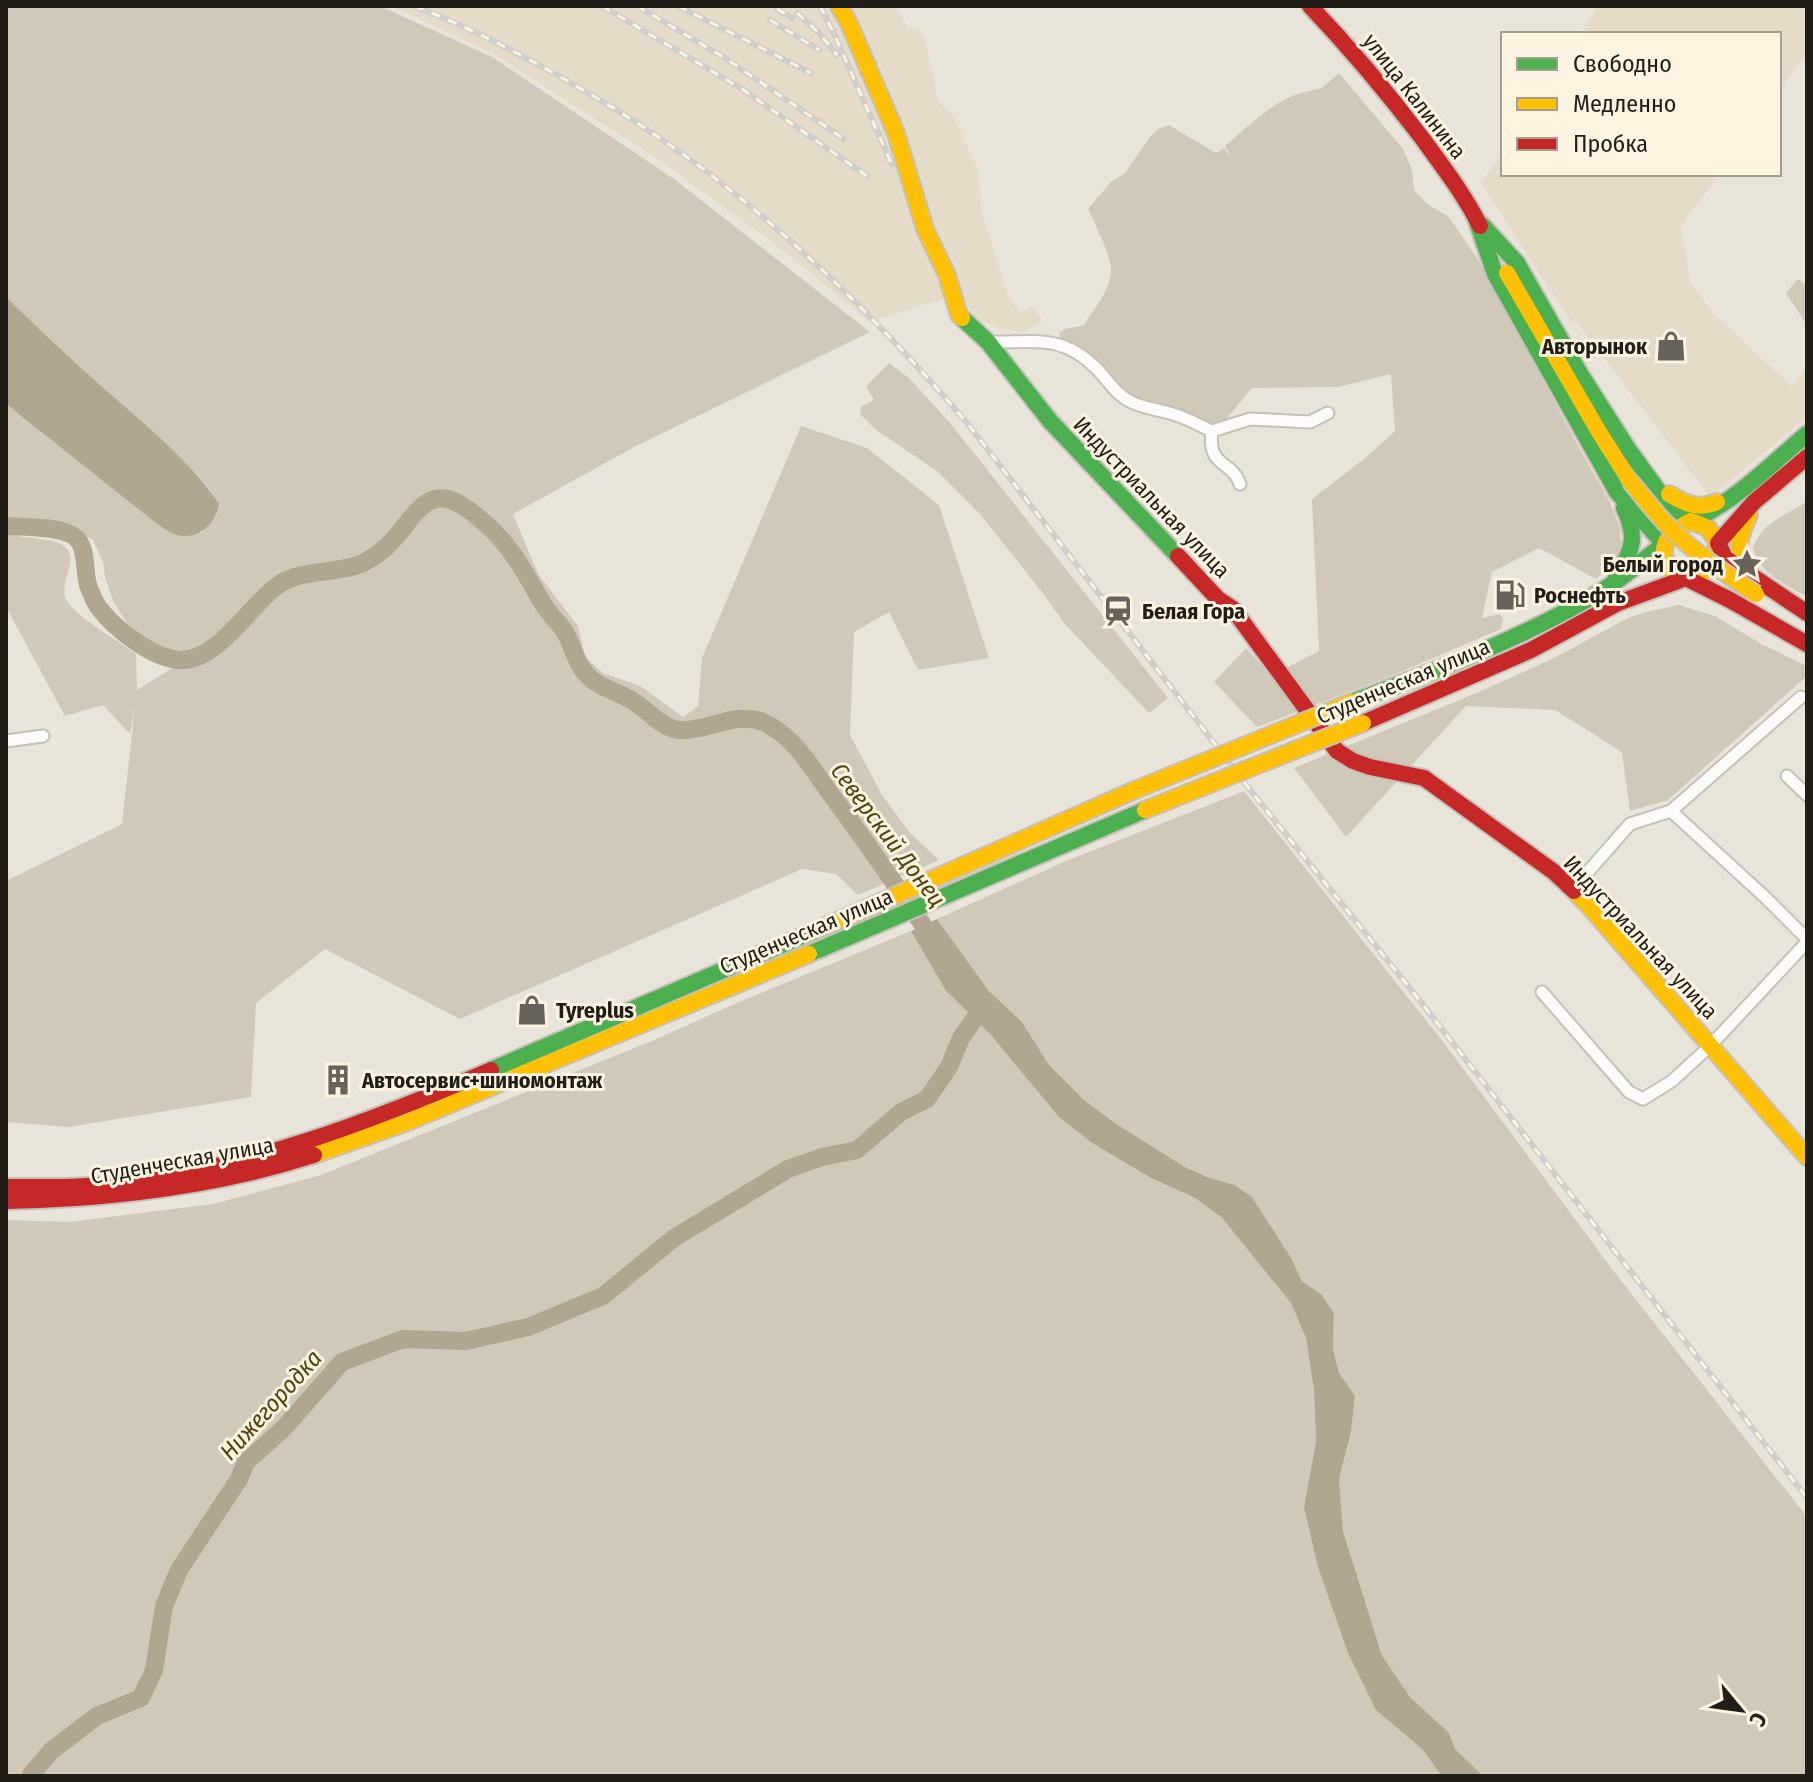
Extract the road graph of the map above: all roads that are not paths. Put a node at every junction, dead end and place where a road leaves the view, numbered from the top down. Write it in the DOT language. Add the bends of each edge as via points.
graph roads {
  1 [pos="839,6"];
  2 [pos="1310,6"];
  3 [pos="1476,219"];
  4 [pos="988,342"];
  5 [pos="1328,413"];
  6 [pos="1212,431"];
  7 [pos="1807,434"];
  8 [pos="1628,449"];
  9 [pos="1807,457"];
  10 [pos="1240,484"];
  11 [pos="1624,486"];
  12 [pos="1743,487"];
  13 [pos="1754,502"];
  14 [pos="1691,521"];
  15 [pos="1718,543"];
  16 [pos="1664,544"];
  17 [pos="1750,575"];
  18 [pos="1686,578"];
  19 [pos="1602,591"];
  20 [pos="1807,613"];
  21 [pos="1807,625"];
  22 [pos="1807,644"];
  23 [pos="1801,697"];
  24 [pos="43,736"];
  25 [pos="6,741"];
  26 [pos="1787,776"];
  27 [pos="1807,795"];
  28 [pos="1671,811"];
  29 [pos="1572,890"];
  30 [pos="1807,941"];
  31 [pos="1542,992"];
  32 [pos="1710,1046"];
  33 [pos="1807,1157"];
  34 [pos="6,1187"];
  35 [pos="6,1201"];
  1 -- 4 [label="main road, Индустриальная улица" via="896,133 959,315"];
  2 -- 3 [label="main road, улица Калинина" via="1392,98"];
  3 -- 8 [label="main road" via="1517,263"];
  3 -- 11 [label="main road" via="1599,432"];
  4 -- 6 [label="street" via="1063,345 1082,354 1131,402"];
  4 -- 29 [label="main road, Индустриальная улица" via="1050,421 1233,609 1337,751 1370,767 1424,778"];
  5 -- 6 [label="street" via="1310,422 1250,419"];
  6 -- 10 [label="street" via="1214,456"];
  7 -- 12 [label="main road"];
  8 -- 12 [label="main road" via="1681,502 1710,506"];
  8 -- 14 [label="main road" via="1665,500"];
  9 -- 13 [label="main road"];
  11 -- 16 [label="main road"];
  11 -- 19 [label="main road" via="1632,542 1620,571"];
  11 -- 21 [label="main road, bridge" via="1728,576"];
  12 -- 14 [label="main road"];
  13 -- 15 [label="main road"];
  13 -- 17 [label="main road" via="1737,544"];
  14 -- 15 [label="main road" via="1706,525"];
  14 -- 16 [label="main road" via="1679,525"];
  15 -- 17 [label="main road" via="1725,558"];
  15 -- 18 [label="main road" via="1708,568"];
  16 -- 18 [label="main road" via="1667,565"];
  16 -- 19 [label="main road, Студенческая улица"];
  17 -- 20 [label="main road"];
  18 -- 22 [label="main road"];
  18 -- 35 [label="main road, Студенческая улица, bridge" via="1618,603 1531,650 1363,723 410,1121 245,1174 131,1195"];
  19 -- 34 [label="main road, Студенческая улица, bridge" via="1518,636 1135,790 391,1112 300,1144 133,1182"];
  23 -- 28 [label="street"];
  24 -- 25 [label="street"];
  26 -- 27 [label="street"];
  28 -- 29 [label="street" via="1630,824"];
  28 -- 30 [label="street"];
  29 -- 32 [label="main road, Индустриальная улица"];
  30 -- 32 [label="street"];
  31 -- 32 [label="street" via="1629,1092 1643,1099"];
  32 -- 33 [label="main road, Индустриальная улица"];
}
